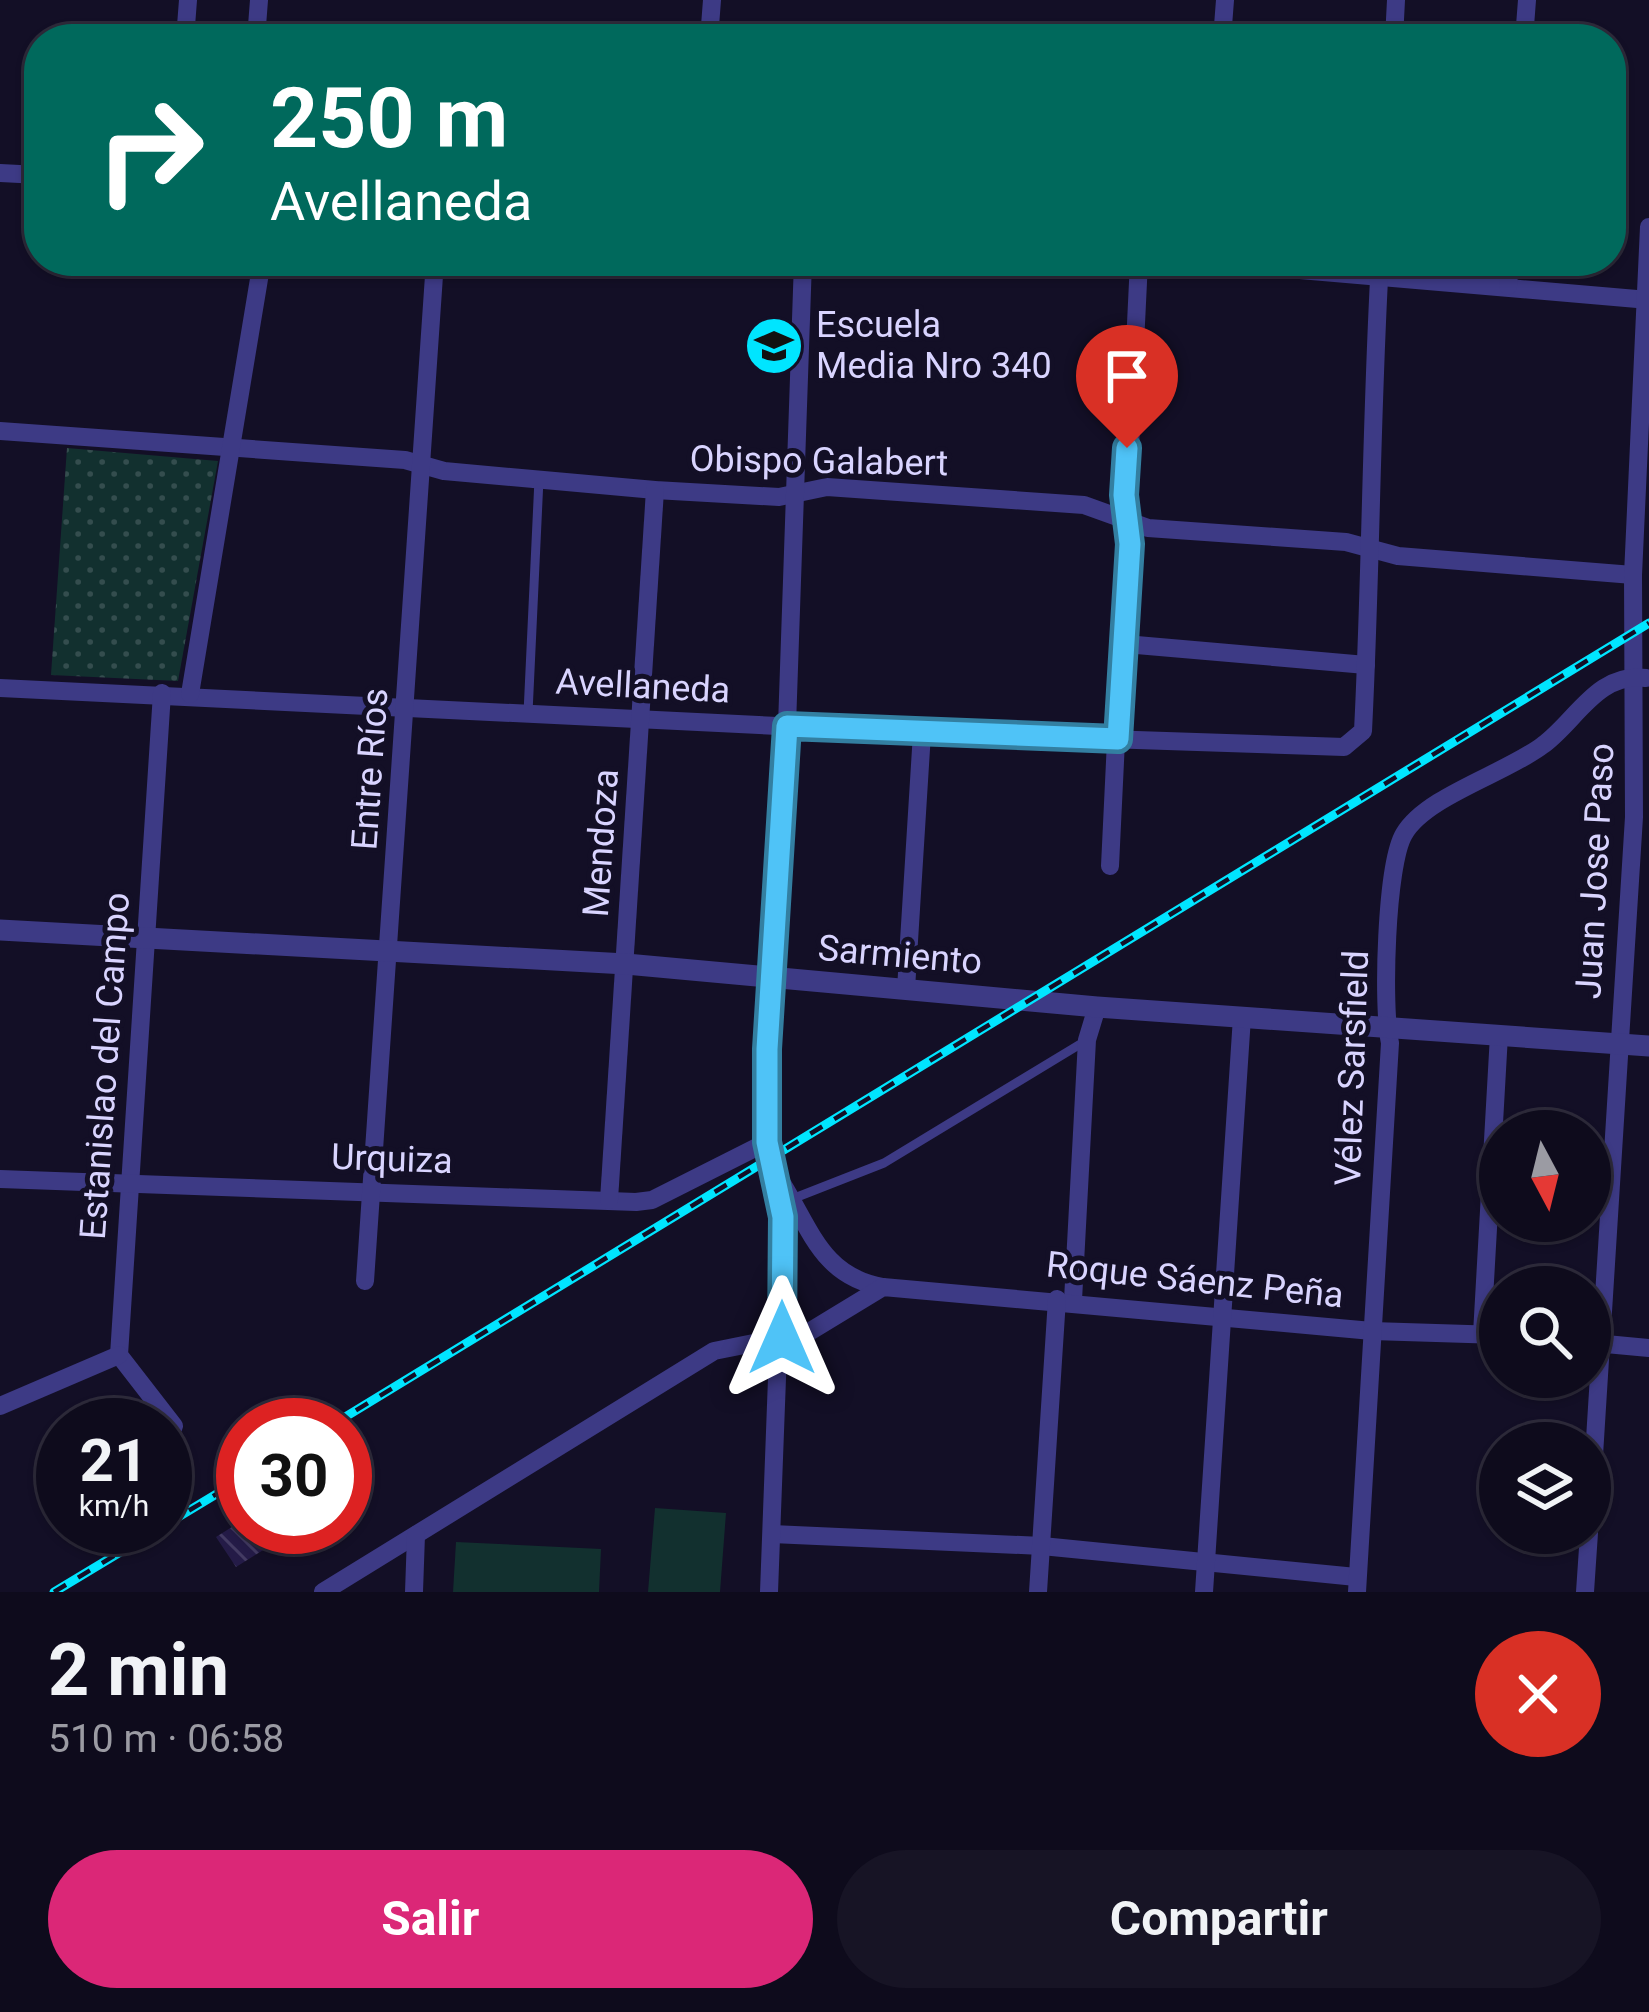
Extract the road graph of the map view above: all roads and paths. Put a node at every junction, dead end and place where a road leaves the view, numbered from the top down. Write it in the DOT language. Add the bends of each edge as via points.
graph roads {
  1 [pos="1649,227"];
  2 [pos="260,276"];
  3 [pos="434,276"];
  4 [pos="802,276"];
  5 [pos="1138,276"];
  6 [pos="1380,276"];
  7 [pos="1428,276"];
  8 [pos="1509,276"];
  9 [pos="1508,286"];
  10 [pos="1647,299"];
  11 [pos="0,431"];
  12 [pos="233,446"];
  13 [pos="424,466"];
  14 [pos="539,479"];
  15 [pos="655,490"];
  16 [pos="795,492"];
  17 [pos="1126,518"];
  18 [pos="1369,547"];
  19 [pos="1633,575"];
  20 [pos="1125,644"];
  21 [pos="1366,664"];
  22 [pos="1643,677"];
  23 [pos="0,688"];
  24 [pos="162,693"];
  25 [pos="190,694"];
  26 [pos="408,708"];
  27 [pos="528,713"];
  28 [pos="642,719"];
  29 [pos="787,726"];
  30 [pos="922,733"];
  31 [pos="1118,739"];
  32 [pos="1642,817"];
  33 [pos="1110,866"];
  34 [pos="0,930"];
  35 [pos="146,938"];
  36 [pos="389,952"];
  37 [pos="626,964"];
  38 [pos="772,976"];
  39 [pos="906,989"];
  40 [pos="1097,1007"];
  41 [pos="1242,1017"];
  42 [pos="1387,1028"];
  43 [pos="1499,1035"];
  44 [pos="1088,1040"];
  45 [pos="1618,1044"];
  46 [pos="1649,1046"];
  47 [pos="767,1142"];
  48 [pos="0,1179"];
  49 [pos="779,1179"];
  50 [pos="130,1185"];
  51 [pos="371,1191"];
  52 [pos="791,1199"];
  53 [pos="609,1200"];
  54 [pos="1493,1266"];
  55 [pos="1602,1266"];
  56 [pos="365,1281"];
  57 [pos="883,1287"];
  58 [pos="1065,1299"];
  59 [pos="1220,1318"];
  60 [pos="1372,1331"];
  61 [pos="1479,1335"];
  62 [pos="782,1338"];
  63 [pos="1611,1344"];
  64 [pos="1649,1348"];
  65 [pos="119,1355"];
  66 [pos="152,1398"];
  67 [pos="0,1406"];
  68 [pos="772,1534"];
  69 [pos="416,1535"];
  70 [pos="1042,1546"];
  71 [pos="1588,1554"];
  72 [pos="1206,1560"];
  73 [pos="1356,1585"];
  74 [pos="323,1592"];
  75 [pos="414,1592"];
  76 [pos="769,1592"];
  77 [pos="1038,1592"];
  78 [pos="1204,1592"];
  79 [pos="1585,1592"];
  1 -- 10 [label="street, Juan Jose Paso"];
  2 -- 12 [label="street"];
  3 -- 13 [label="street, Entre Ríos"];
  4 -- 16 [label="street"];
  5 -- 17 [label="street"];
  6 -- 18 [label="street"];
  7 -- 9 [label="street"];
  8 -- 9 [label="street"];
  9 -- 10 [label="street"];
  10 -- 19 [label="street, Juan Jose Paso"];
  11 -- 12 [label="street, Obispo Galabert"];
  12 -- 13 [label="street, Obispo Galabert"];
  12 -- 25 [label="street"];
  13 -- 14 [label="street, Obispo Galabert"];
  13 -- 26 [label="street, Entre Ríos"];
  14 -- 15 [label="street, Obispo Galabert"];
  14 -- 27 [label="lane"];
  15 -- 16 [label="street, Obispo Galabert"];
  15 -- 28 [label="street, Mendoza"];
  16 -- 17 [label="street, Obispo Galabert" via="827,487 1084,505"];
  16 -- 29 [label="street"];
  17 -- 18 [label="street, Obispo Galabert" via="1148,528"];
  17 -- 20 [label="street"];
  18 -- 19 [label="street, Obispo Galabert"];
  18 -- 21 [label="street"];
  19 -- 22 [label="street, Juan Jose Paso"];
  20 -- 21 [label="street"];
  20 -- 31 [label="street"];
  21 -- 31 [label="street, Avellaneda" via="1363,731 1344,747"];
  22 -- 32 [label="street, Juan Jose Paso"];
  22 -- 42 [label="street, Vélez Sarsfield" via="1604,685 1544,745 1404,833"];
  23 -- 24 [label="street, Avellaneda"];
  24 -- 25 [label="street, Avellaneda"];
  24 -- 35 [label="street, Estanislao del Campo"];
  25 -- 26 [label="street, Avellaneda"];
  26 -- 27 [label="street, Avellaneda"];
  26 -- 36 [label="street, Entre Ríos"];
  27 -- 28 [label="street, Avellaneda"];
  28 -- 29 [label="street, Avellaneda"];
  28 -- 37 [label="street, Mendoza"];
  29 -- 30 [label="street, Avellaneda"];
  29 -- 38 [label="street"];
  30 -- 31 [label="street, Avellaneda"];
  30 -- 39 [label="street"];
  31 -- 33 [label="street"];
  32 -- 45 [label="street, Juan Jose Paso"];
  34 -- 35 [label="street, Sarmiento"];
  35 -- 36 [label="street, Sarmiento"];
  35 -- 50 [label="street, Estanislao del Campo"];
  36 -- 37 [label="street, Sarmiento"];
  36 -- 51 [label="street, Entre Ríos"];
  37 -- 38 [label="street, Sarmiento"];
  37 -- 53 [label="street, Mendoza"];
  38 -- 39 [label="street, Sarmiento"];
  38 -- 47 [label="street"];
  39 -- 40 [label="street, Sarmiento"];
  40 -- 41 [label="street, Sarmiento"];
  40 -- 44 [label="street"];
  41 -- 42 [label="street, Sarmiento"];
  41 -- 59 [label="street"];
  42 -- 43 [label="street, Sarmiento"];
  42 -- 60 [label="street, Vélez Sarsfield"];
  43 -- 45 [label="street, Sarmiento"];
  43 -- 54 [label="street"];
  44 -- 52 [label="lane" via="884,1163"];
  44 -- 58 [label="street"];
  45 -- 46 [label="street, Sarmiento"];
  45 -- 55 [label="street, Juan Jose Paso"];
  47 -- 49 [label="street"];
  47 -- 53 [label="street, Urquiza" via="652,1200"];
  48 -- 50 [label="street, Urquiza"];
  49 -- 52 [label="street, Roque Sáenz Peña"];
  49 -- 62 [label="street"];
  50 -- 51 [label="street, Urquiza"];
  50 -- 65 [label="street, Estanislao del Campo"];
  51 -- 53 [label="street, Urquiza"];
  51 -- 56 [label="street, Entre Ríos"];
  52 -- 57 [label="street, Roque Sáenz Peña" via="833,1268 852,1282"];
  57 -- 58 [label="street, Roque Sáenz Peña"];
  57 -- 62 [label="street" via="809,1332"];
  58 -- 59 [label="street, Roque Sáenz Peña"];
  58 -- 70 [label="street"];
  59 -- 60 [label="street, Roque Sáenz Peña"];
  59 -- 72 [label="street"];
  60 -- 61 [label="street, Roque Sáenz Peña"];
  60 -- 73 [label="street, Vélez Sarsfield"];
  62 -- 68 [label="street"];
  62 -- 69 [label="street" via="714,1351"];
  63 -- 64 [label="street"];
  65 -- 66 [label="street"];
  65 -- 67 [label="street"];
  68 -- 70 [label="street"];
  68 -- 76 [label="street"];
  69 -- 74 [label="street"];
  69 -- 75 [label="street"];
  70 -- 72 [label="street"];
  70 -- 77 [label="street"];
  71 -- 79 [label="street"];
  72 -- 73 [label="street"];
  72 -- 78 [label="street"];
}
